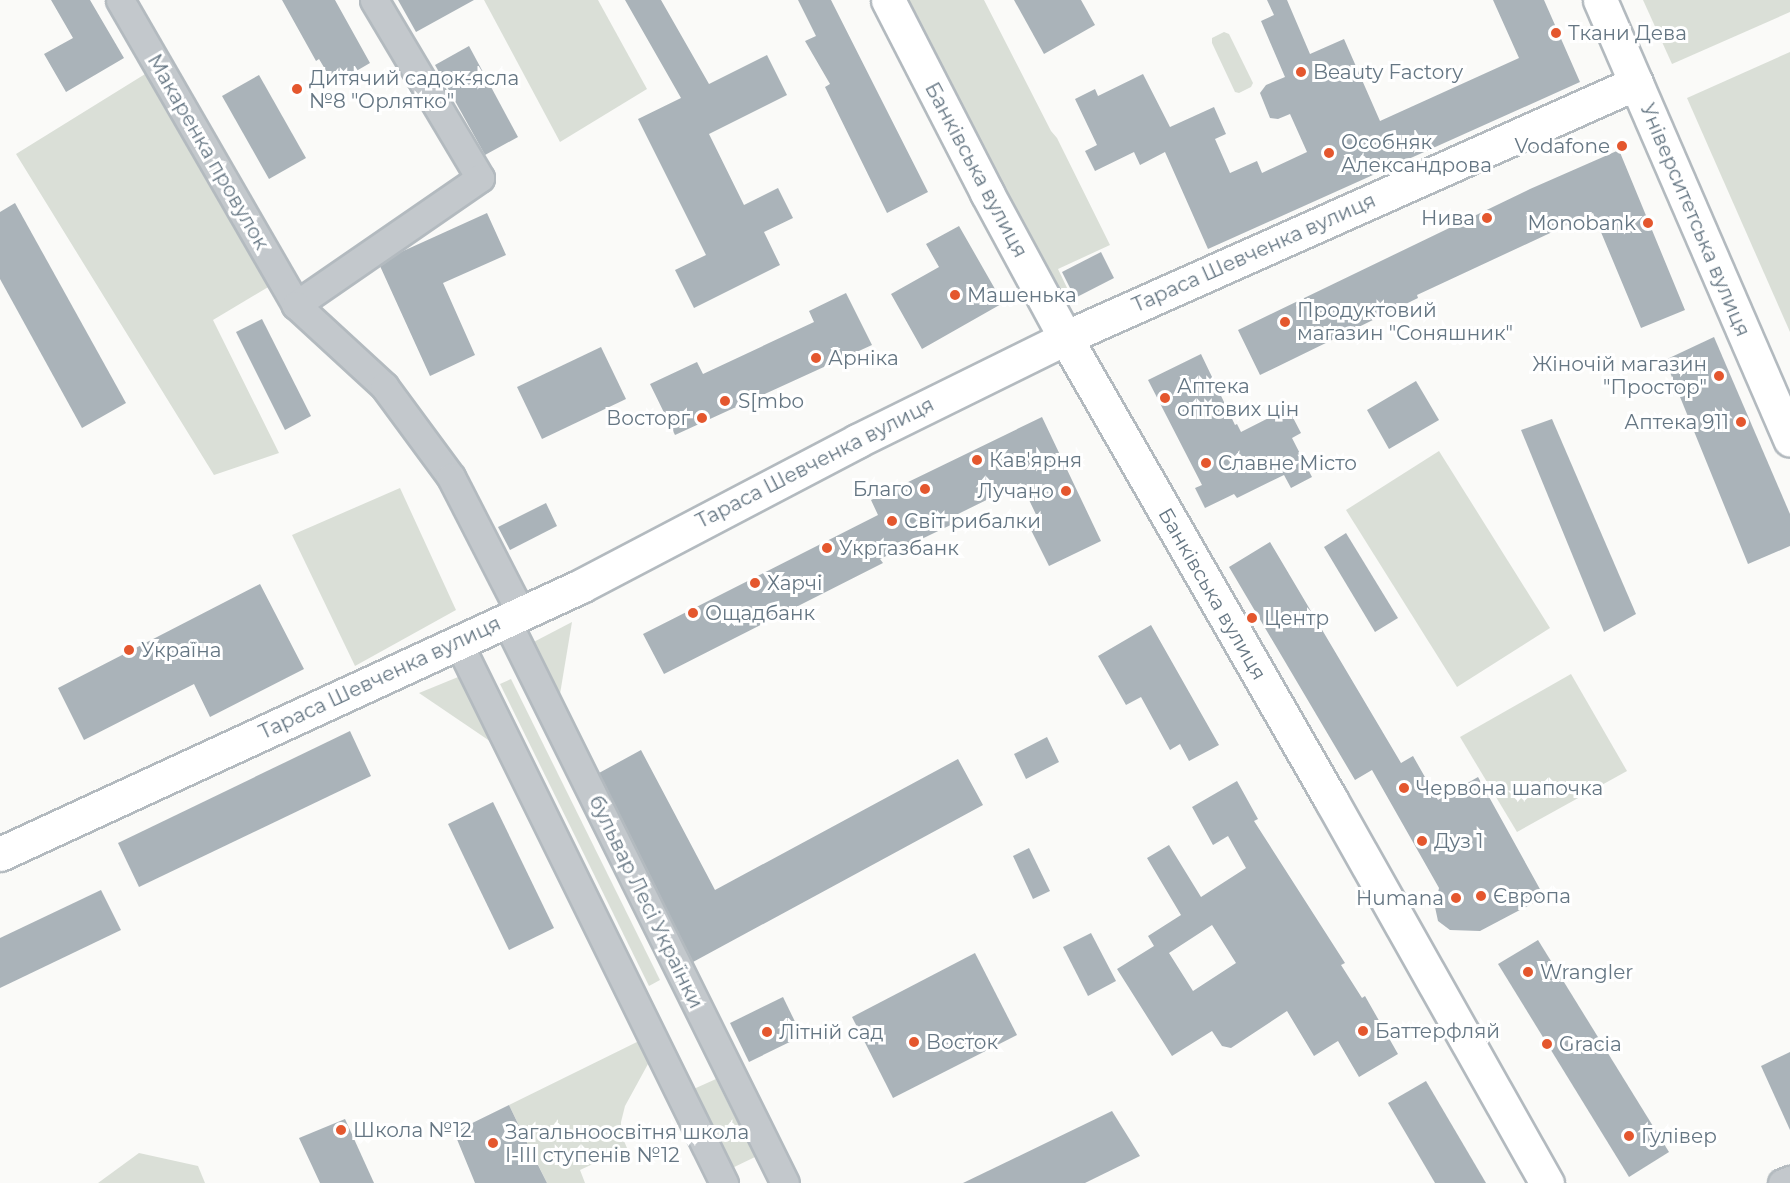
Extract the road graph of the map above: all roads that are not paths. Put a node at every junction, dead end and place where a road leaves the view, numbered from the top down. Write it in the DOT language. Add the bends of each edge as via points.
graph roads {
  1 [pos="120,0"];
  2 [pos="374,0"];
  3 [pos="888,0"];
  4 [pos="1600,0"];
  5 [pos="1636,83"];
  6 [pos="297,305"];
  7 [pos="1065,337"];
  8 [pos="1781,399"];
  9 [pos="1790,440"];
  10 [pos="513,617"];
  11 [pos="458,642"];
  12 [pos="0,854"];
  13 [pos="1790,1179"];
  14 [pos="724,1183"];
  15 [pos="785,1183"];
  16 [pos="1547,1183"];
  17 [pos="1782,1183"];
  1 -- 6 [label="street, Макаренка провулок"];
  2 -- 6 [label="street" via="480,178"];
  3 -- 7 [label="street, Банківська вулиця"];
  4 -- 5 [label="street, Університетська вулиця"];
  5 -- 7 [label="street, Тараса Шевченка вулиця"];
  5 -- 8 [label="street, Університетська вулиця"];
  6 -- 10 [label="street, Макаренка провулок" via="384,386 451,477"];
  7 -- 10 [label="street, Тараса Шевченка вулиця" via="581,586"];
  7 -- 16 [label="street, Банківська вулиця"];
  8 -- 9 [label="street, Університетська вулиця"];
  10 -- 11 [label="street, Тараса Шевченка вулиця"];
  10 -- 15 [label="street, бульвар Лесі Українки"];
  11 -- 12 [label="street, Тараса Шевченка вулиця"];
  11 -- 14 [label="street"];
  13 -- 17 [label="street"];
}
